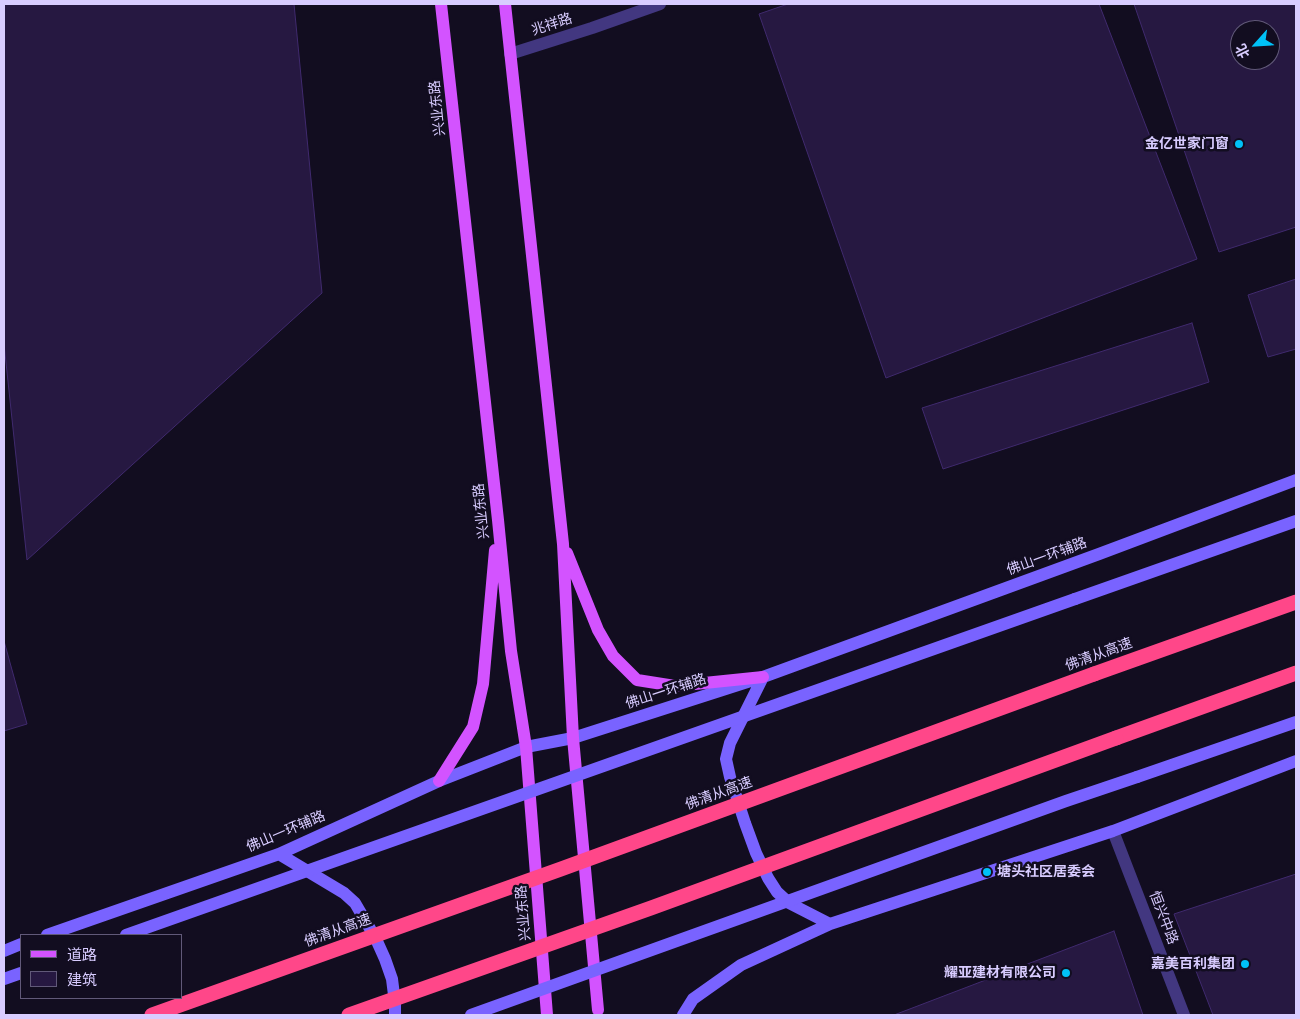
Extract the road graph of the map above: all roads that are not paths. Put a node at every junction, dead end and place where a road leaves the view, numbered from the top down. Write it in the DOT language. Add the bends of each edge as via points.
graph roads {
  1 [pos="441,4"];
  2 [pos="505,4"];
  3 [pos="660,4"];
  4 [pos="510,54"];
  5 [pos="1296,480"];
  6 [pos="498,520"];
  7 [pos="1296,521"];
  8 [pos="563,544"];
  9 [pos="1296,602"];
  10 [pos="1296,673"];
  11 [pos="763,677"];
  12 [pos="1296,722"];
  13 [pos="573,738"];
  14 [pos="526,747"];
  15 [pos="1296,761"];
  16 [pos="439,781"];
  17 [pos="1113,831"];
  18 [pos="279,854"];
  19 [pos="830,924"];
  20 [pos="51,934"];
  21 [pos="129,934"];
  22 [pos="20,944"];
  23 [pos="4,951"];
  24 [pos="20,972"];
  25 [pos="4,979"];
  26 [pos="599,1012"];
  27 [pos="152,1015"];
  28 [pos="349,1015"];
  29 [pos="394,1015"];
  30 [pos="471,1015"];
  31 [pos="547,1015"];
  32 [pos="683,1015"];
  33 [pos="1184,1015"];
  1 -- 6 [label="main road, 兴业东路"];
  2 -- 4 [label="main road"];
  3 -- 4 [label="street, 兆祥路"];
  4 -- 8 [label="main road"];
  5 -- 11 [label="main road, 佛山一环辅路"];
  6 -- 14 [label="main road, 兴业东路" via="511,652"];
  6 -- 16 [label="main road" via="484,684 473,727"];
  7 -- 21 [label="main road, bridge"];
  8 -- 11 [label="main road" via="598,630 613,656 637,680 675,686"];
  8 -- 13 [label="main road"];
  9 -- 27 [label="highway, 佛清从高速, bridge"];
  10 -- 28 [label="highway, bridge"];
  11 -- 13 [label="main road, 佛山一环辅路"];
  11 -- 19 [label="main road" via="730,743 726,759 730,777 756,853 777,892 789,903"];
  12 -- 30 [label="main road, bridge" via="1066,801"];
  13 -- 14 [label="main road, 佛山一环辅路"];
  13 -- 26 [label="main road"];
  14 -- 16 [label="main road, 佛山一环辅路"];
  14 -- 31 [label="main road, 兴业东路"];
  15 -- 17 [label="main road"];
  16 -- 18 [label="main road, 佛山一环辅路"];
  17 -- 19 [label="main road"];
  17 -- 33 [label="street, 恒兴中路"];
  18 -- 20 [label="main road, 佛山一环辅路"];
  18 -- 29 [label="main road" via="344,892 354,903 385,958 392,979"];
  19 -- 32 [label="main road" via="741,965 692,999"];
  22 -- 23 [label="main road"];
  24 -- 25 [label="main road"];
}
